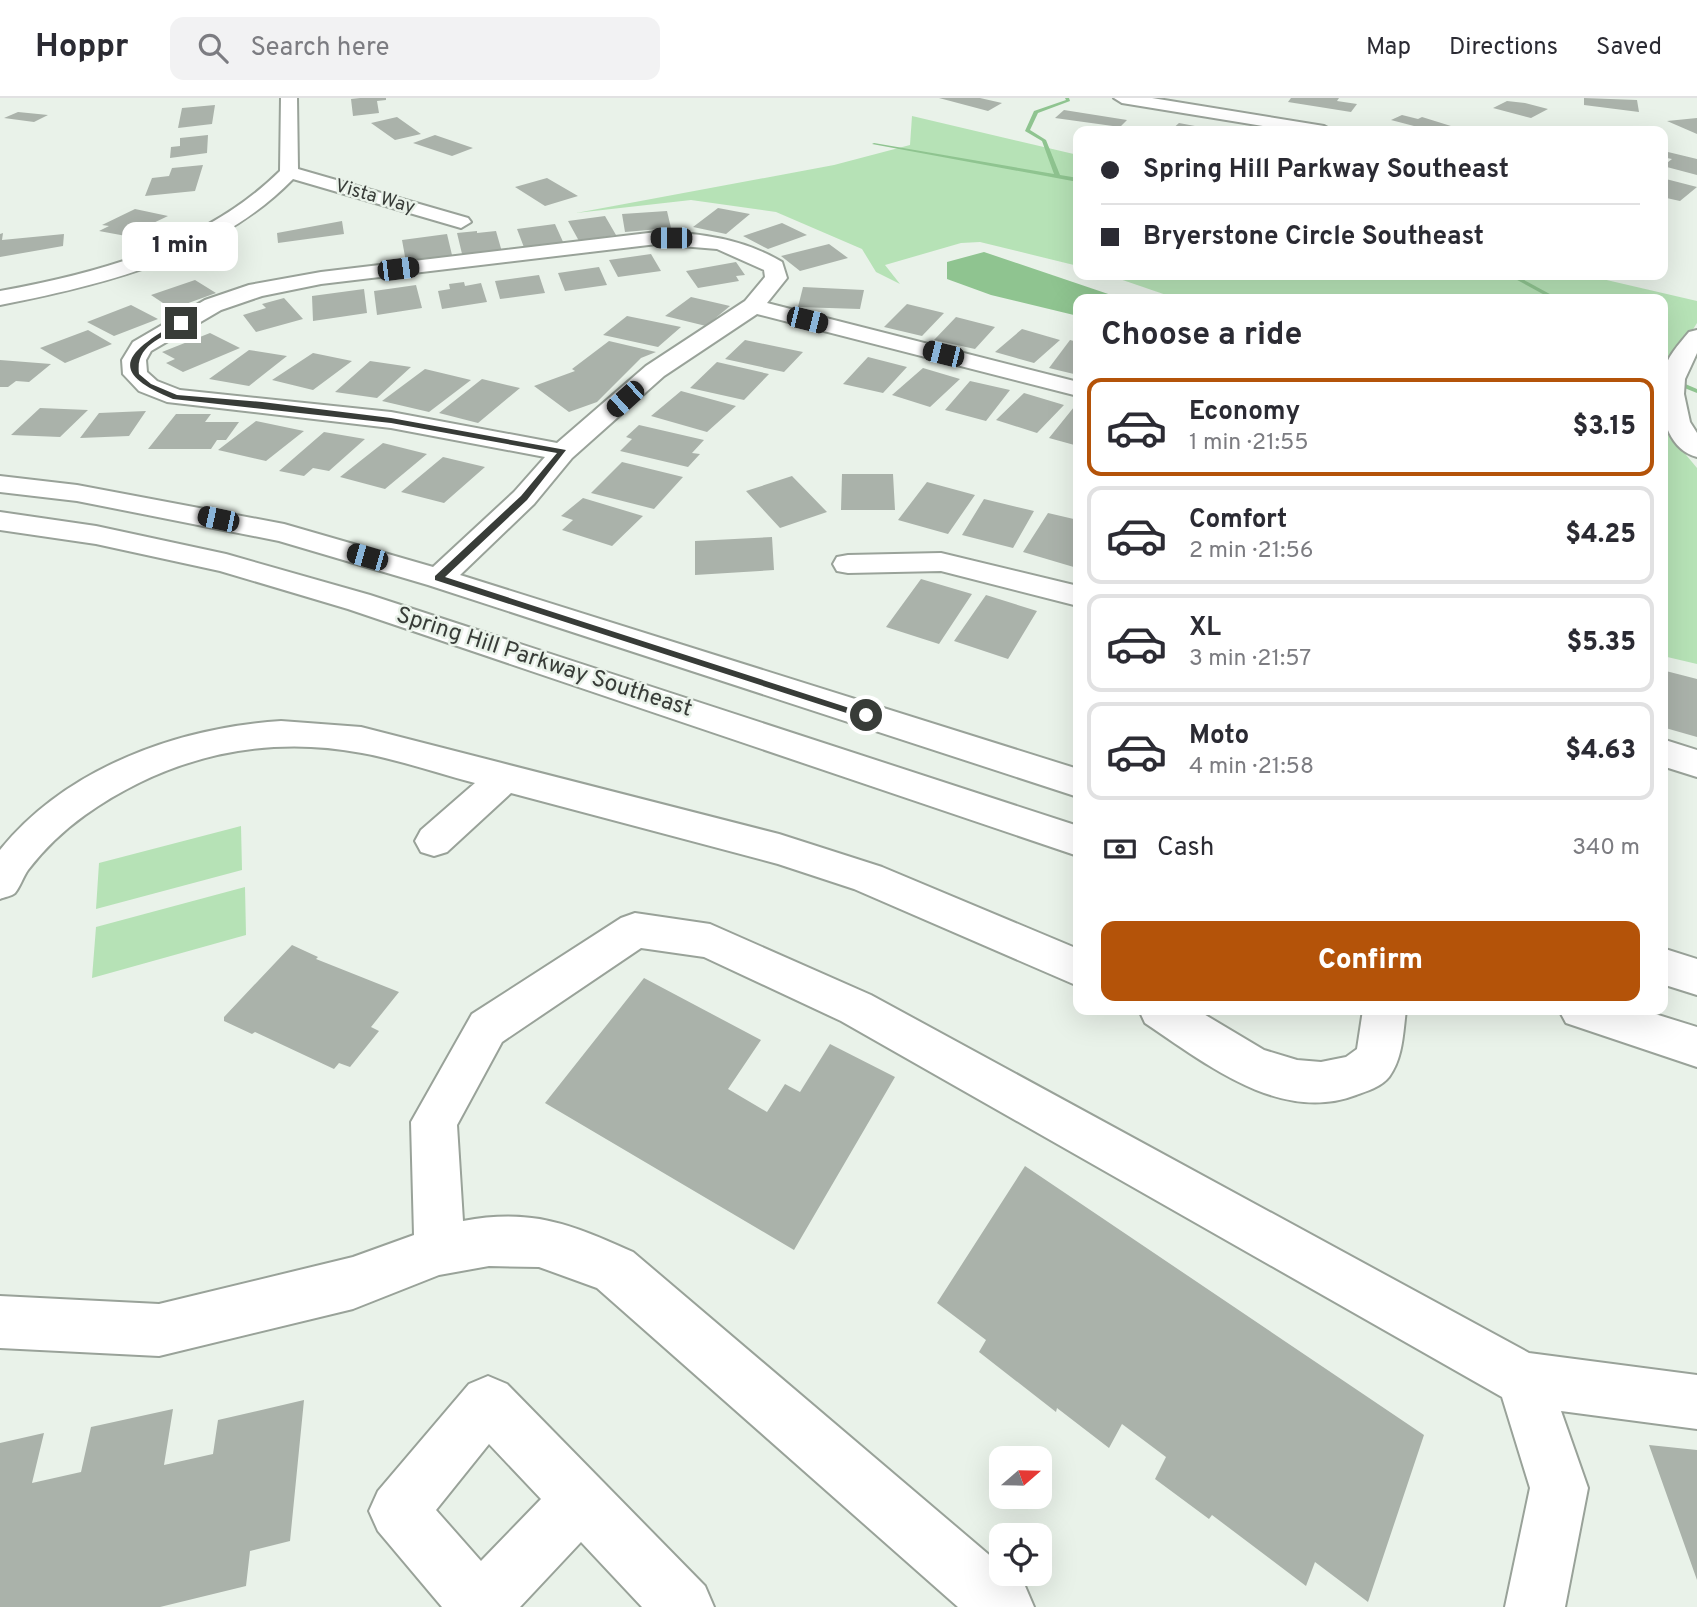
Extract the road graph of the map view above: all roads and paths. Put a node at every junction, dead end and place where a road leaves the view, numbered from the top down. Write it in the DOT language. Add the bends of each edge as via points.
graph roads {
  1 [pos="289,98"];
  2 [pos="1122,98"];
  3 [pos="1156,100"];
  4 [pos="1297,126"];
  5 [pos="289,172"];
  6 [pos="461,222"];
  7 [pos="0,298"];
  8 [pos="753,306"];
  9 [pos="1697,337"];
  10 [pos="1073,387"];
  11 [pos="1697,449"];
  12 [pos="563,452"];
  13 [pos="0,484"];
  14 [pos="0,521"];
  15 [pos="848,564"];
  16 [pos="439,578"];
  17 [pos="1073,595"];
  18 [pos="1668,754"];
  19 [pos="1697,765"];
  20 [pos="503,779"];
  21 [pos="1073,781"];
  22 [pos="1073,839"];
  23 [pos="433,841"];
  24 [pos="0,883"];
  25 [pos="1073,966"];
  26 [pos="1668,968"];
  27 [pos="1697,977"];
  28 [pos="1168,1015"];
  29 [pos="1383,1015"];
  30 [pos="1597,1015"];
  31 [pos="1697,1047"];
  32 [pos="439,1250"];
  33 [pos="0,1322"];
  34 [pos="1523,1379"];
  35 [pos="1697,1402"];
  36 [pos="582,1500"];
  37 [pos="684,1607"];
  38 [pos="1004,1607"];
  39 [pos="1535,1607"];
  1 -- 5 [label="street"];
  2 -- 3 [label="street"];
  3 -- 4 [label="street"];
  5 -- 6 [label="street, Vista Way"];
  5 -- 7 [label="street" via="229,220 172,249 101,275"];
  8 -- 10 [label="street"];
  8 -- 12 [label="street" via="655,371"];
  8 -- 12 [label="street" via="776,278 774,267 757,255 708,241 631,240 257,290 214,305 141,347 134,360 135,374 148,386 176,397 391,420"];
  9 -- 11 [label="street" via="1674,381 1670,406 1679,430"];
  12 -- 16 [label="street" via="524,498"];
  13 -- 16 [label="street, Spring Hill Parkway Southeast" via="284,533"];
  14 -- 22 [label="street, Spring Hill Parkway Southeast" via="96,535 226,563 346,598"];
  15 -- 17 [label="street" via="941,562"];
  16 -- 21 [label="street, Spring Hill Parkway Southeast"];
  18 -- 19 [label="street"];
  20 -- 23 [label="street"];
  20 -- 24 [label="street" via="452,766 416,777 343,760 314,734 241,738 196,747 152,760 105,782 24,846"];
  20 -- 25 [label="street" via="779,849 868,878"];
  26 -- 27 [label="street"];
  28 -- 29 [label="street" via="1255,1068 1311,1082 1337,1081 1364,1072 1376,1058"];
  30 -- 31 [label="street"];
  32 -- 33 [label="street" via="353,1283 159,1330"];
  32 -- 34 [label="street" via="434,1122 487,1028 635,930 709,941 856,1008"];
  32 -- 38 [label="street" via="489,1241 539,1242 615,1270"];
  34 -- 35 [label="street"];
  34 -- 39 [label="street" via="1559,1488"];
  36 -- 37 [label="street"];
}
